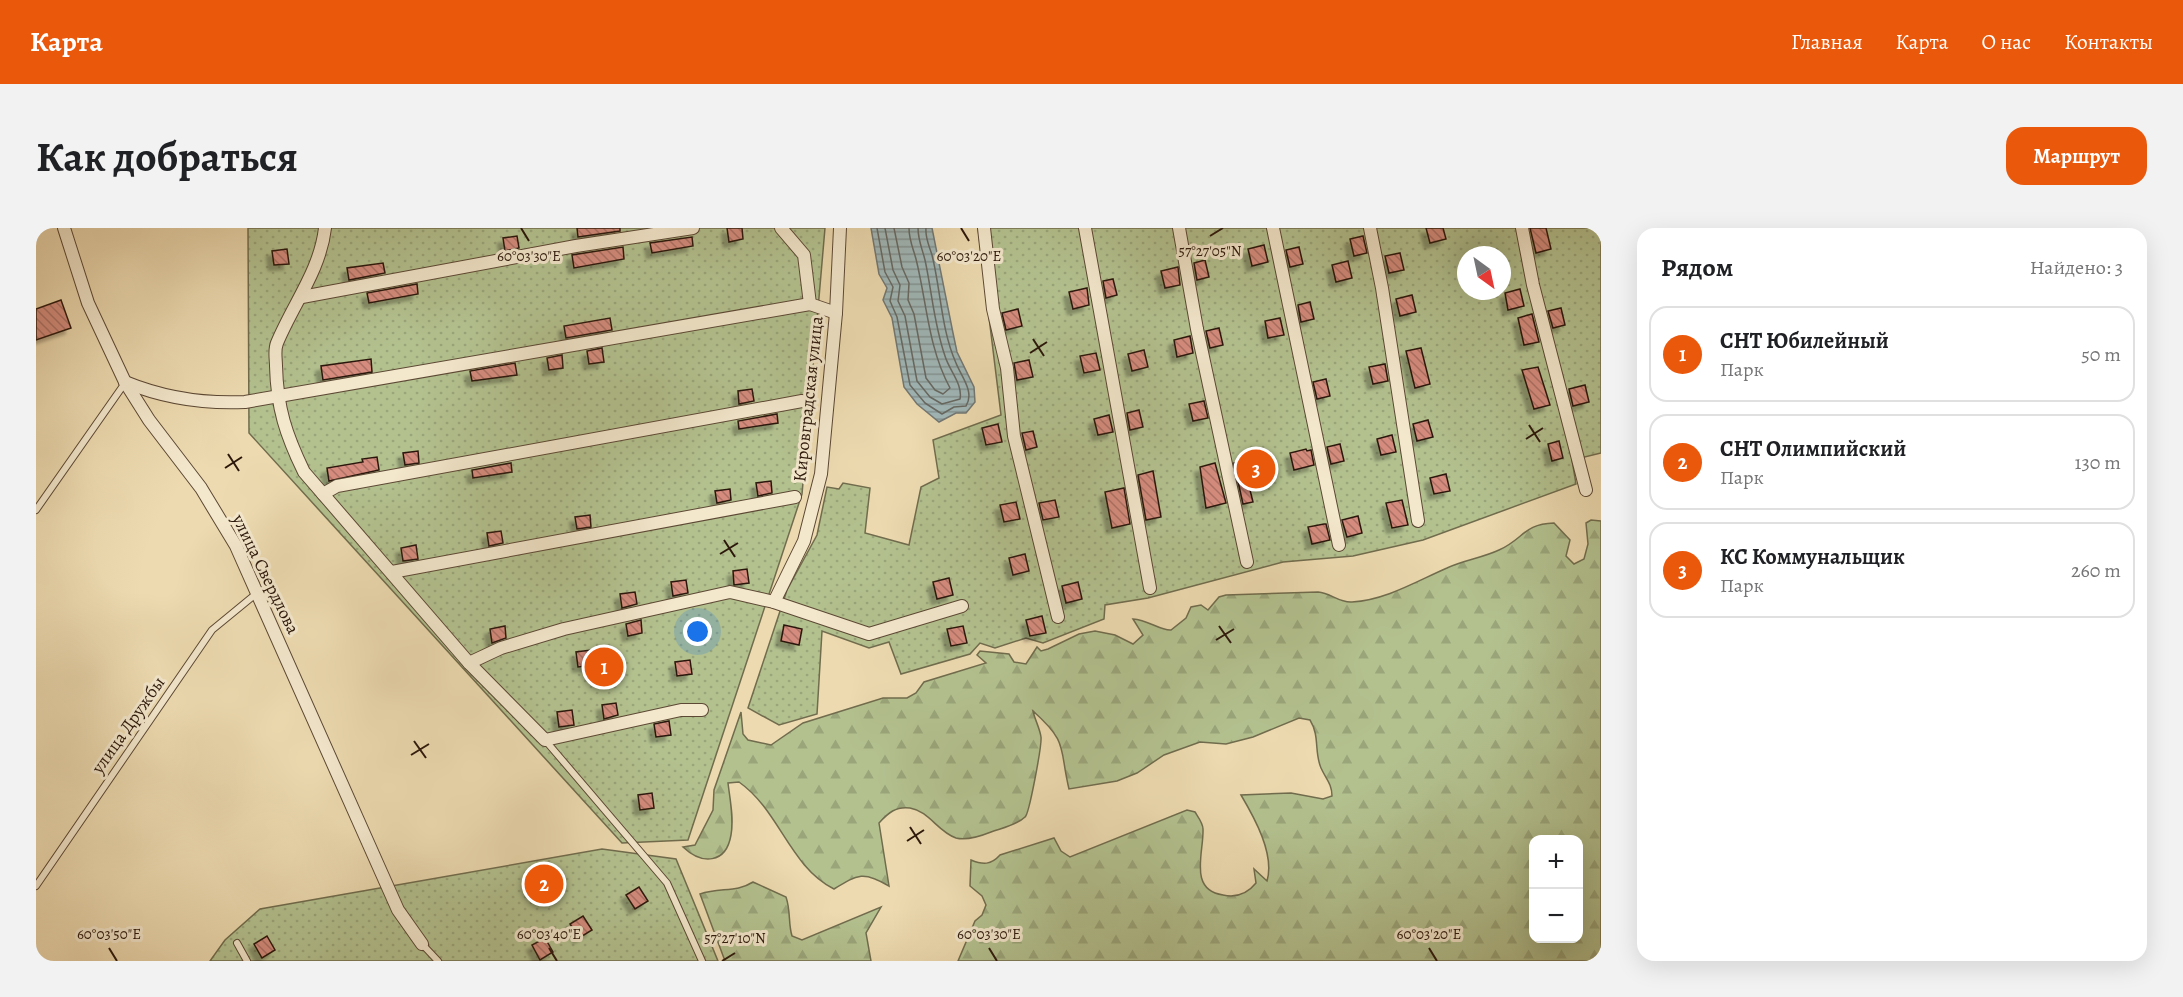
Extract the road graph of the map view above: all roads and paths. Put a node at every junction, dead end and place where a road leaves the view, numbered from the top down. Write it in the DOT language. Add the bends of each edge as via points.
graph roads {
  1 [pos="64,228"];
  2 [pos="325,228"];
  3 [pos="693,228"];
  4 [pos="781,228"];
  5 [pos="840,228"];
  6 [pos="984,228"];
  7 [pos="1085,228"];
  8 [pos="1179,228"];
  9 [pos="1273,228"];
  10 [pos="1370,228"];
  11 [pos="1522,228"];
  12 [pos="302,297"];
  13 [pos="810,304"];
  14 [pos="836,314"];
  15 [pos="125,382"];
  16 [pos="277,398"];
  17 [pos="802,401"];
  18 [pos="1586,490"];
  19 [pos="323,494"];
  20 [pos="795,497"];
  21 [pos="36,510"];
  22 [pos="1418,521"];
  23 [pos="1339,545"];
  24 [pos="1247,562"];
  25 [pos="392,572"];
  26 [pos="1150,588"];
  27 [pos="257,592"];
  28 [pos="774,602"];
  29 [pos="963,606"];
  30 [pos="1058,617"];
  31 [pos="469,663"];
  32 [pos="702,710"];
  33 [pos="545,740"];
  34 [pos="36,886"];
  35 [pos="237,944"];
  36 [pos="422,944"];
  37 [pos="248,961"];
  38 [pos="438,961"];
  39 [pos="702,961"];
  1 -- 15 [label="street, улица Свердлова" via="91,311"];
  2 -- 12 [label="street" via="323,244"];
  3 -- 12 [label="street"];
  4 -- 13 [label="street" via="804,255"];
  5 -- 14 [label="street, Кировградская улица"];
  6 -- 30 [label="street" via="1014,436"];
  7 -- 26 [label="street"];
  8 -- 24 [label="street"];
  9 -- 23 [label="street"];
  10 -- 22 [label="street"];
  11 -- 18 [label="street"];
  12 -- 16 [label="street" via="276,345"];
  13 -- 14 [label="street"];
  13 -- 16 [label="street"];
  14 -- 28 [label="street, Кировградская улица" via="821,474 804,541"];
  15 -- 16 [label="street" via="194,402"];
  15 -- 21 [label="lane"];
  15 -- 27 [label="street, улица Свердлова" via="213,506"];
  16 -- 19 [label="street" via="287,436 304,472"];
  17 -- 19 [label="street" via="348,484"];
  19 -- 25 [label="street"];
  20 -- 25 [label="street"];
  25 -- 31 [label="street"];
  27 -- 34 [label="lane, улица Дружбы" via="212,630"];
  27 -- 36 [label="street, улица Свердлова" via="398,910"];
  28 -- 29 [label="street" via="869,634"];
  28 -- 31 [label="street" via="730,592 564,629 501,648"];
  31 -- 33 [label="street"];
  32 -- 33 [label="street" via="681,710"];
  33 -- 39 [label="lane" via="667,883"];
  35 -- 37 [label="lane"];
  36 -- 38 [label="lane"];
}
